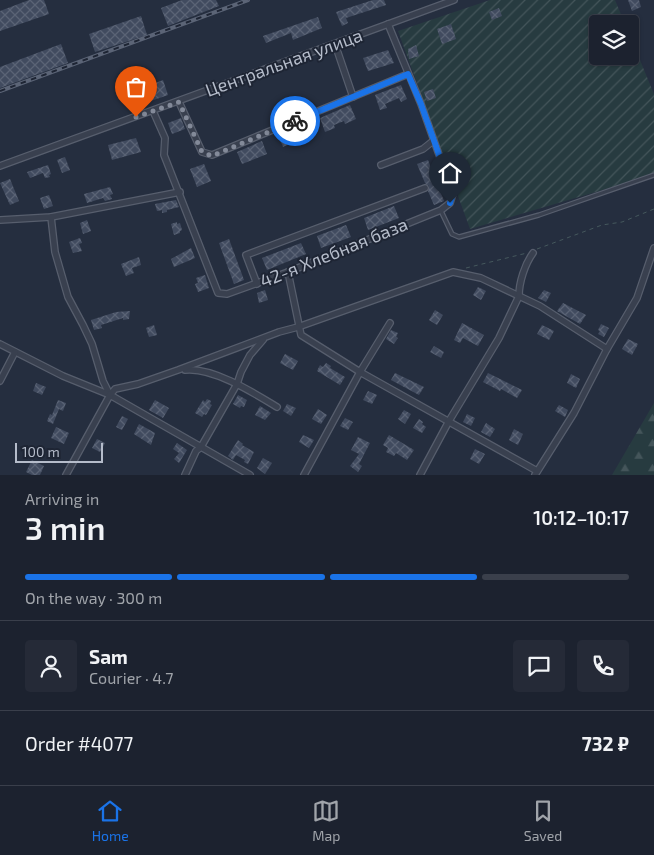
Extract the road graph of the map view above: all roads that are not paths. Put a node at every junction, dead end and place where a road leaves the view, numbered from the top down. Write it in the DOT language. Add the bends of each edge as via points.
graph roads {
  1 [pos="454,0"];
  2 [pos="388,24"];
  3 [pos="335,44"];
  4 [pos="408,74"];
  5 [pos="353,97"];
  6 [pos="157,101"];
  7 [pos="179,102"];
  8 [pos="160,109"];
  9 [pos="153,111"];
  10 [pos="433,141"];
  11 [pos="381,165"];
  12 [pos="0,166"];
  13 [pos="654,175"];
  14 [pos="425,188"];
  15 [pos="180,192"];
  16 [pos="441,210"];
  17 [pos="51,216"];
  18 [pos="0,220"];
  19 [pos="654,248"];
  20 [pos="533,253"];
  21 [pos="288,272"];
  22 [pos="257,284"];
  23 [pos="519,296"];
  24 [pos="390,324"];
  25 [pos="298,327"];
  26 [pos="265,338"];
  27 [pos="0,344"];
  28 [pos="607,349"];
  29 [pos="15,352"];
  30 [pos="178,370"];
  31 [pos="360,372"];
  32 [pos="0,381"];
  33 [pos="237,384"];
  34 [pos="110,394"];
  35 [pos="278,407"];
  36 [pos="449,422"];
  37 [pos="201,447"];
  38 [pos="536,473"];
  39 [pos="66,475"];
  40 [pos="184,475"];
  41 [pos="250,475"];
  42 [pos="304,475"];
  43 [pos="420,475"];
  1 -- 2 [label="street, Центральная улица"];
  2 -- 3 [label="street, Центральная улица"];
  2 -- 4 [label="street"];
  3 -- 5 [label="street"];
  3 -- 7 [label="street, Центральная улица"];
  4 -- 5 [label="street"];
  4 -- 10 [label="street"];
  5 -- 7 [label="street" via="212,156 202,152"];
  6 -- 8 [label="lane"];
  7 -- 8 [label="street, Центральная улица"];
  8 -- 9 [label="street, Центральная улица"];
  9 -- 12 [label="street, Центральная улица"];
  9 -- 15 [label="street, 42-я Хлебная база" via="165,138 164,155"];
  10 -- 11 [label="street" via="423,149"];
  10 -- 16 [label="street" via="453,194 450,203"];
  13 -- 16 [label="lane" via="539,215 459,237 452,234"];
  14 -- 22 [label="street" via="246,255"];
  15 -- 17 [label="street"];
  15 -- 22 [label="street, 42-я Хлебная база" via="218,293 227,294"];
  16 -- 21 [label="street, 42-я Хлебная база"];
  17 -- 18 [label="street"];
  17 -- 34 [label="street" via="55,252 68,297 84,325 102,381"];
  19 -- 28 [label="street" via="637,298"];
  20 -- 23 [label="street" via="528,260"];
  21 -- 22 [label="street, 42-я Хлебная база"];
  21 -- 25 [label="street"];
  23 -- 25 [label="street" via="481,278 453,272"];
  23 -- 28 [label="street"];
  23 -- 36 [label="street" via="499,338"];
  24 -- 31 [label="street"];
  25 -- 26 [label="street"];
  25 -- 31 [label="street" via="301,334"];
  26 -- 30 [label="street"];
  26 -- 33 [label="street" via="250,356"];
  27 -- 29 [label="street"];
  28 -- 38 [label="street" via="574,413"];
  29 -- 32 [label="street"];
  29 -- 34 [label="street" via="63,376"];
  30 -- 33 [label="street" via="202,371"];
  30 -- 34 [label="street" via="115,389"];
  31 -- 36 [label="street"];
  31 -- 42 [label="street"];
  33 -- 35 [label="street"];
  33 -- 37 [label="street"];
  34 -- 37 [label="street"];
  34 -- 39 [label="street"];
  36 -- 38 [label="street"];
  36 -- 43 [label="street"];
  37 -- 40 [label="street"];
  37 -- 41 [label="street"];
}
